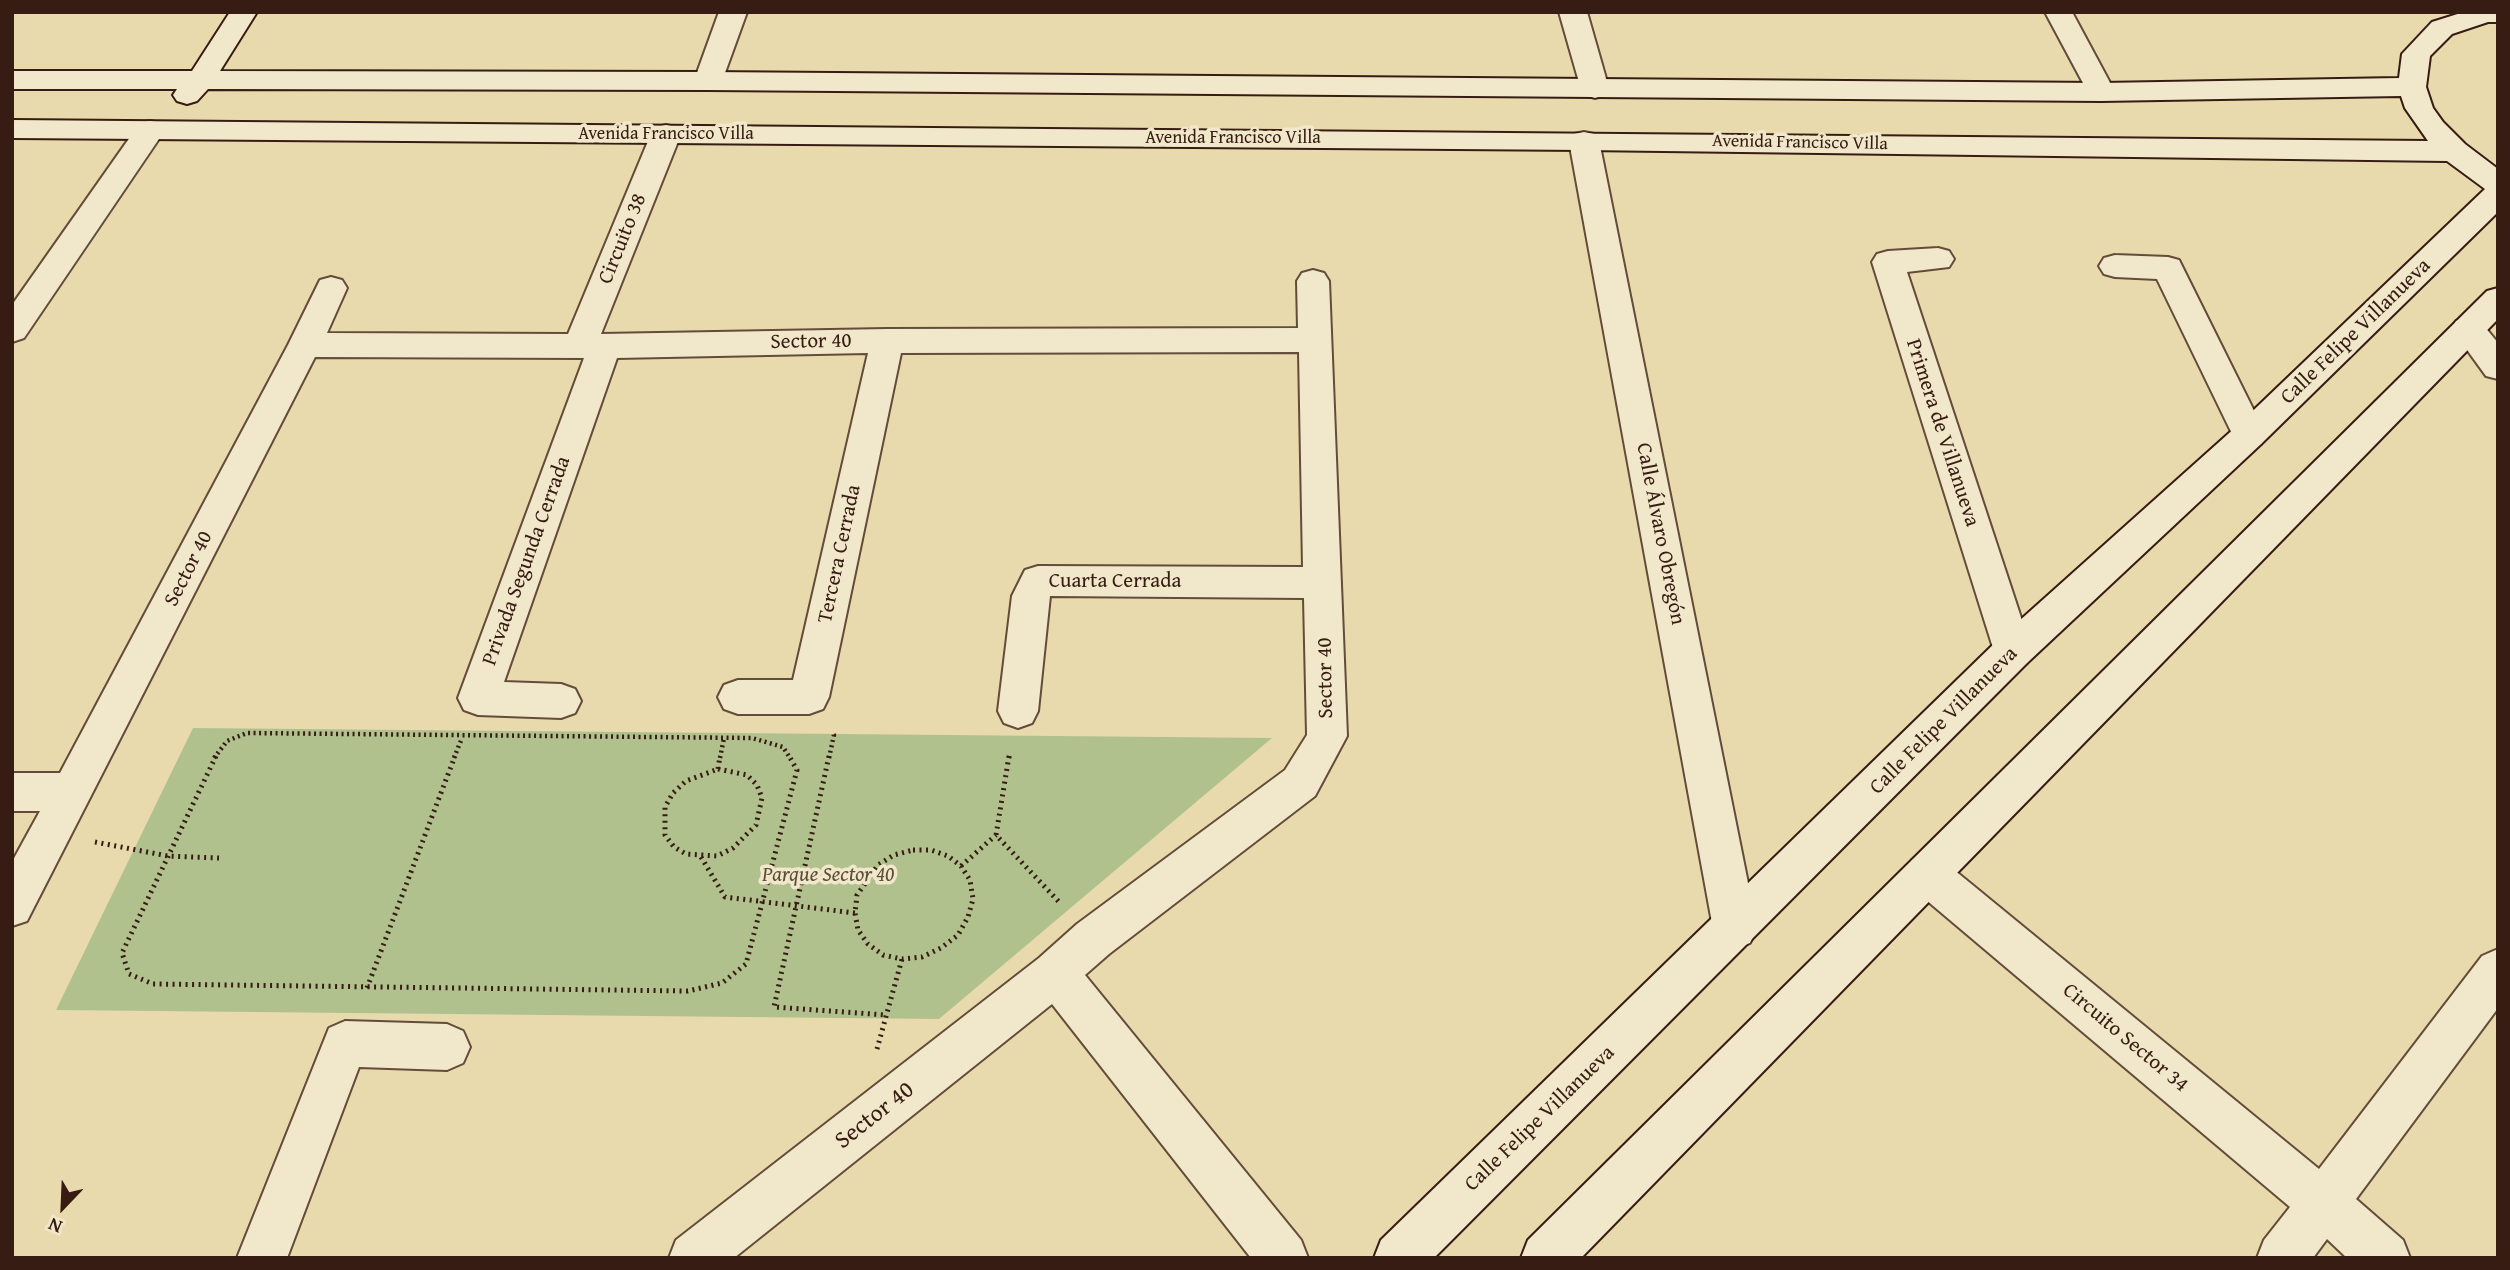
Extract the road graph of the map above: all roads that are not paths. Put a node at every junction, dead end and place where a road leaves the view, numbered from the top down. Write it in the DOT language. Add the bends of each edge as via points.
graph roads {
  1 [pos="244,12"];
  2 [pos="733,12"];
  3 [pos="1573,12"];
  4 [pos="2058,12"];
  5 [pos="2498,14"];
  6 [pos="12,80"];
  7 [pos="201,81"];
  8 [pos="708,81"];
  9 [pos="2412,88"];
  10 [pos="1595,89"];
  11 [pos="2101,92"];
  12 [pos="12,130"];
  13 [pos="149,130"];
  14 [pos="666,134"];
  15 [pos="1584,141"];
  16 [pos="2454,151"];
  17 [pos="2498,184"];
  18 [pos="2498,194"];
  19 [pos="1938,259"];
  20 [pos="2115,266"];
  21 [pos="1313,281"];
  22 [pos="331,288"];
  23 [pos="2498,299"];
  24 [pos="2468,329"];
  25 [pos="12,330"];
  26 [pos="1316,340"];
  27 [pos="887,341"];
  28 [pos="305,345"];
  29 [pos="592,345"];
  30 [pos="2498,367"];
  31 [pos="2249,435"];
  32 [pos="1324,583"];
  33 [pos="2013,651"];
  34 [pos="738,697"];
  35 [pos="561,701"];
  36 [pos="1018,711"];
  37 [pos="12,792"];
  38 [pos="73,792"];
  39 [pos="1927,874"];
  40 [pos="12,906"];
  41 [pos="1735,928"];
  42 [pos="2498,971"];
  43 [pos="1055,973"];
  44 [pos="447,1047"];
  45 [pos="2323,1203"];
  46 [pos="262,1258"];
  47 [pos="694,1258"];
  48 [pos="1283,1258"];
  49 [pos="1399,1258"];
  50 [pos="1546,1258"];
  51 [pos="2282,1258"];
  52 [pos="2385,1258"];
  1 -- 7 [label="street"];
  2 -- 8 [label="street"];
  3 -- 10 [label="street"];
  4 -- 11 [label="street"];
  5 -- 9 [label="street" via="2442,28 2416,54"];
  6 -- 7 [label="street"];
  7 -- 8 [label="street"];
  7 -- 13 [label="street"];
  8 -- 10 [label="street"];
  9 -- 11 [label="street"];
  9 -- 16 [label="street" via="2419,108"];
  10 -- 11 [label="street"];
  12 -- 13 [label="street, Avenida Francisco Villa"];
  13 -- 14 [label="street, Avenida Francisco Villa"];
  13 -- 25 [label="street"];
  14 -- 15 [label="street, Avenida Francisco Villa"];
  14 -- 29 [label="street, Circuito 38"];
  15 -- 16 [label="street, Avenida Francisco Villa"];
  15 -- 41 [label="street, Calle Álvaro Obregón"];
  16 -- 17 [label="street"];
  18 -- 31 [label="street, Calle Felipe Villanueva"];
  19 -- 33 [label="street, Primera de Villanueva" via="1896,260 1888,262 1889,270"];
  20 -- 31 [label="street" via="2168,268"];
  21 -- 26 [label="street, Sector 40"];
  22 -- 28 [label="street, Sector 40"];
  23 -- 24 [label="street"];
  24 -- 30 [label="street"];
  24 -- 39 [label="street"];
  26 -- 27 [label="street, Sector 40"];
  26 -- 32 [label="street, Sector 40"];
  27 -- 29 [label="street, Sector 40"];
  27 -- 34 [label="street, Tercera Cerrada" via="808,697"];
  28 -- 29 [label="street, Sector 40"];
  28 -- 38 [label="street, Sector 40"];
  29 -- 35 [label="street, Privada Segunda Cerrada" via="478,698"];
  31 -- 33 [label="street, Calle Felipe Villanueva"];
  32 -- 36 [label="street, Cuarta Cerrada" via="1038,581 1031,596"];
  32 -- 43 [label="street, Sector 40" via="1327,736 1300,783 1093,939"];
  33 -- 41 [label="street, Calle Felipe Villanueva"];
  37 -- 38 [label="street"];
  38 -- 40 [label="street, Sector 40"];
  39 -- 45 [label="street, Circuito Sector 34"];
  39 -- 50 [label="street"];
  41 -- 49 [label="street, Calle Felipe Villanueva"];
  42 -- 45 [label="street"];
  43 -- 47 [label="street, Sector 40"];
  43 -- 48 [label="street"];
  44 -- 46 [label="street" via="345,1044"];
  45 -- 51 [label="street"];
  45 -- 52 [label="street, Circuito Sector 34"];
}
